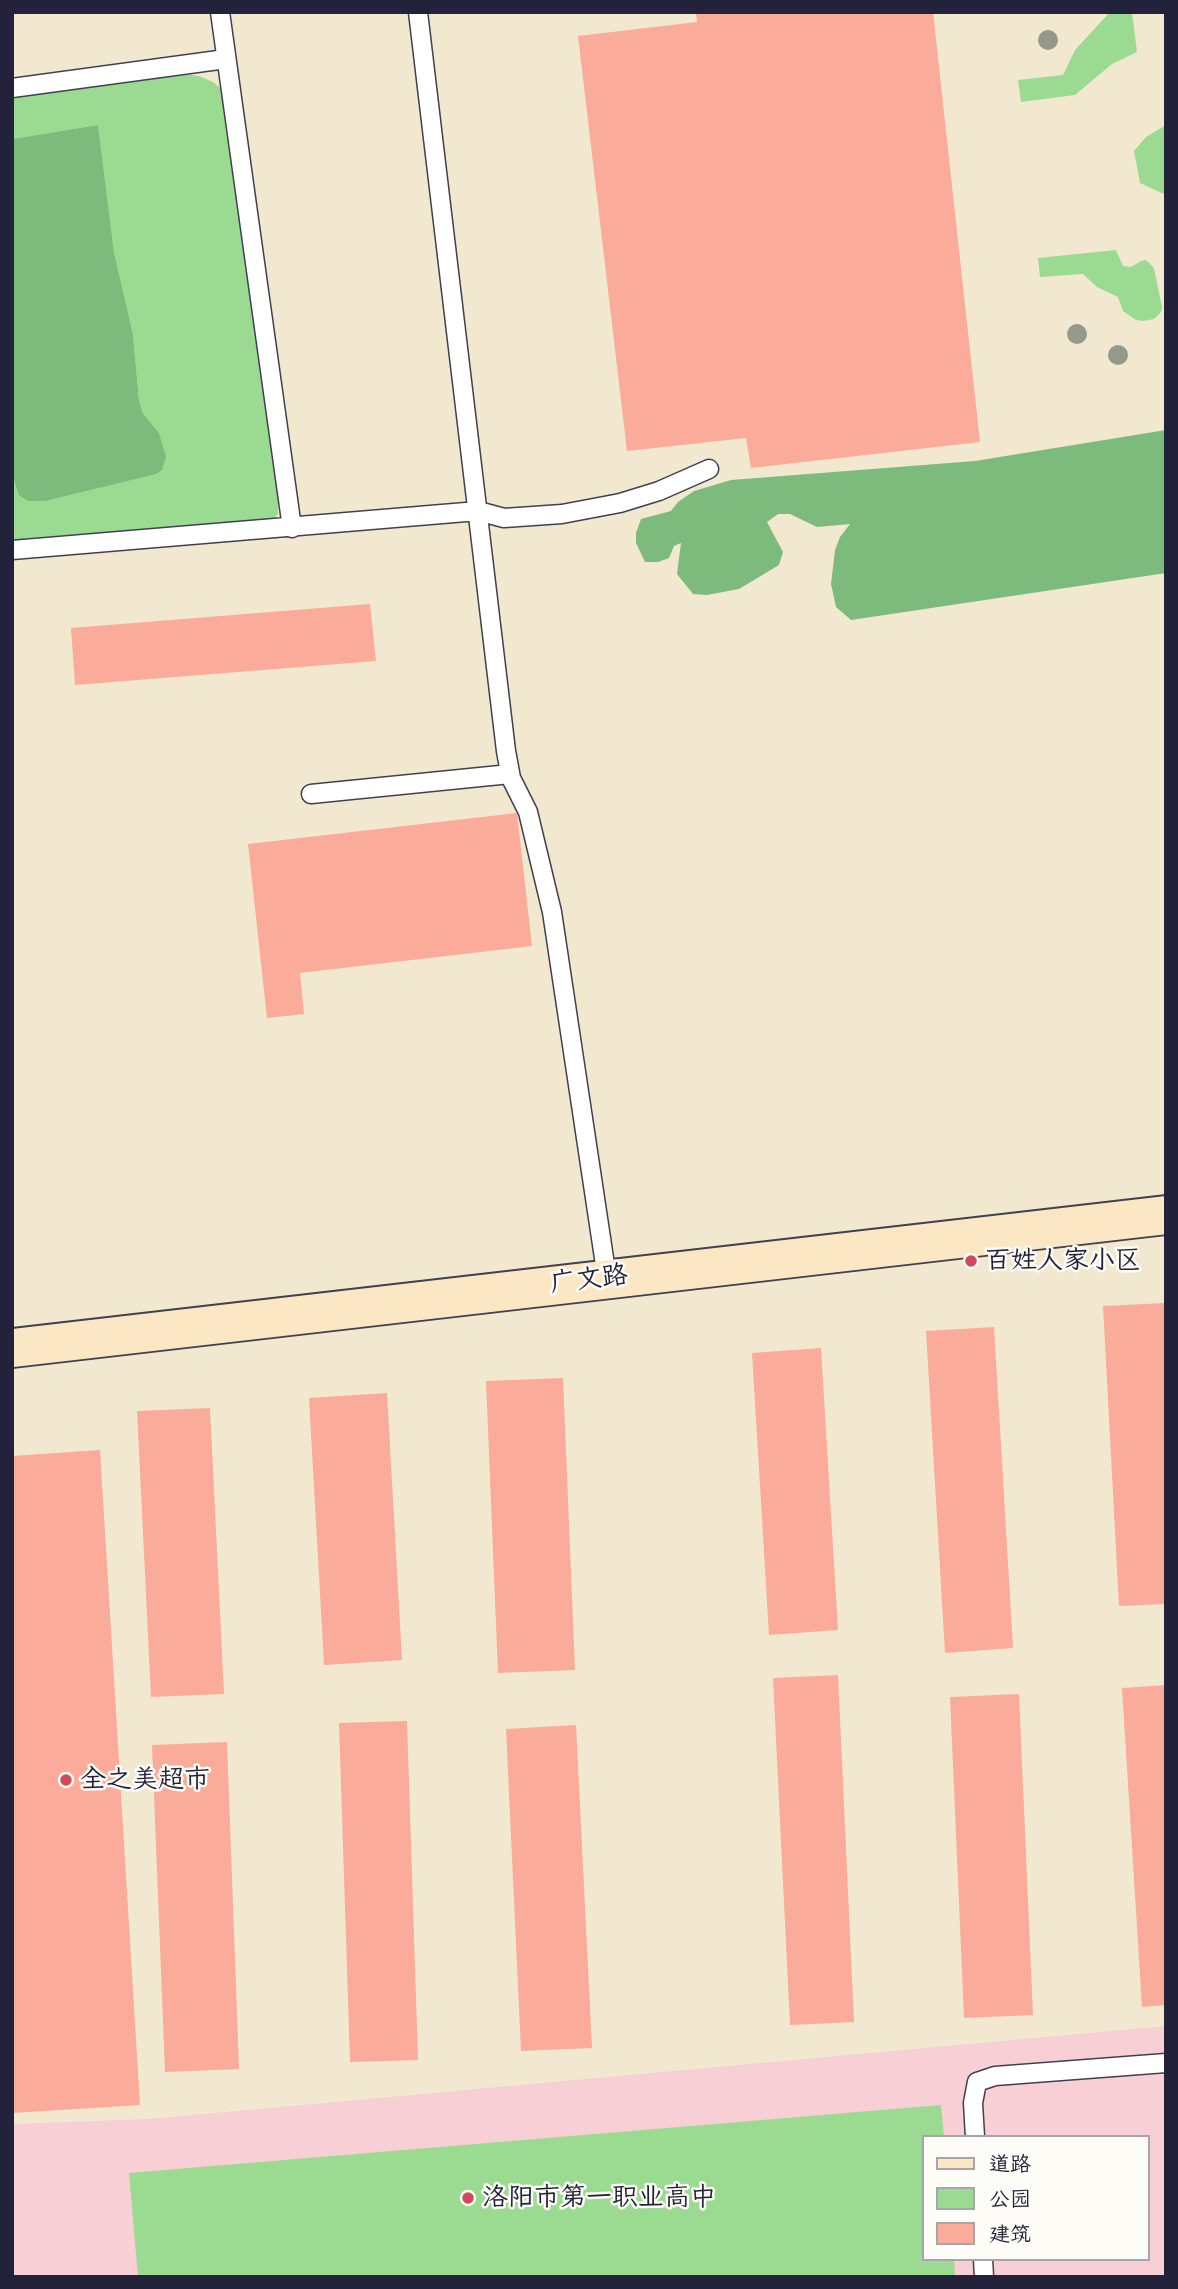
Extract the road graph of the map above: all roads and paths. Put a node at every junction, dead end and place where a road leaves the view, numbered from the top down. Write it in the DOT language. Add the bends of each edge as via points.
graph roads {
  1 [pos="220,12"];
  2 [pos="418,12"];
  3 [pos="226,59"];
  4 [pos="12,88"];
  5 [pos="709,469"];
  6 [pos="478,512"];
  7 [pos="292,528"];
  8 [pos="12,550"];
  9 [pos="510,774"];
  10 [pos="311,794"];
  11 [pos="1166,1215"];
  12 [pos="607,1278"];
  13 [pos="12,1348"];
  14 [pos="1166,2063"];
  15 [pos="975,2135"];
  1 -- 3 [label="lane"];
  2 -- 6 [label="lane"];
  3 -- 4 [label="lane"];
  3 -- 7 [label="lane"];
  5 -- 6 [label="lane" via="620,503 562,514 504,518"];
  6 -- 7 [label="lane"];
  6 -- 9 [label="lane"];
  7 -- 8 [label="lane"];
  9 -- 10 [label="lane"];
  9 -- 12 [label="lane" via="528,812 552,912"];
  11 -- 12 [label="street, 广文路"];
  12 -- 13 [label="street, 广文路"];
  14 -- 15 [label="lane" via="995,2076 977,2082"];
}
